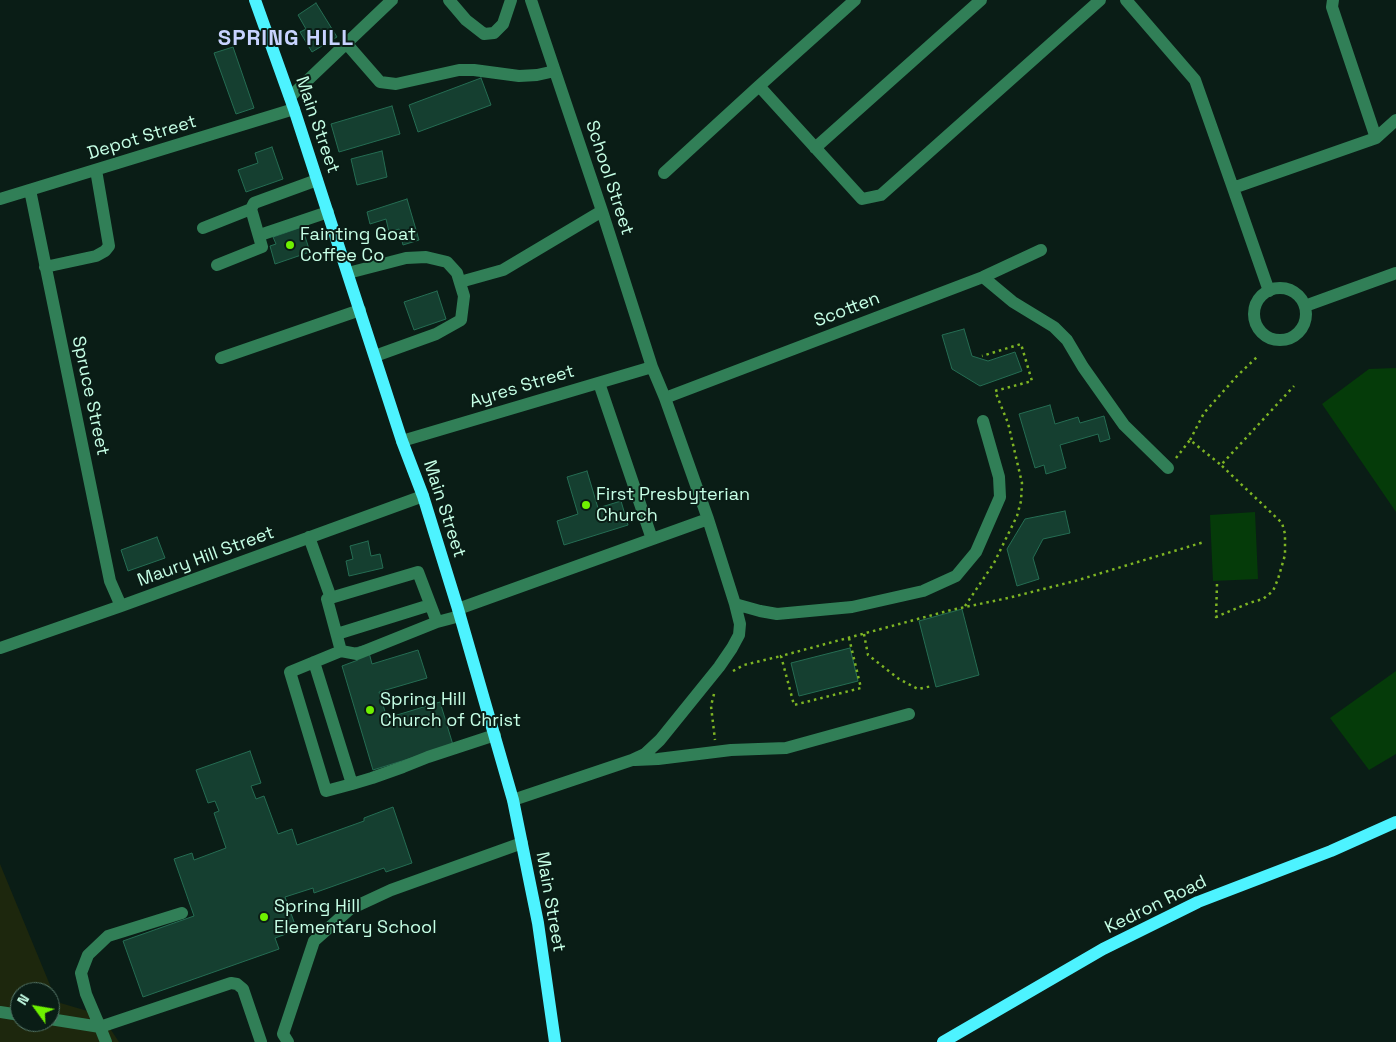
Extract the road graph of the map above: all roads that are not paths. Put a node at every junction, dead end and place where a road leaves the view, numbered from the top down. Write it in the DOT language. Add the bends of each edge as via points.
graph roads {
  1 [pos="254,0"];
  2 [pos="392,0"];
  3 [pos="449,0"];
  4 [pos="511,0"];
  5 [pos="531,0"];
  6 [pos="855,0"];
  7 [pos="981,0"];
  8 [pos="1100,0"];
  9 [pos="1126,0"];
  10 [pos="1333,0"];
  11 [pos="346,43"];
  12 [pos="555,71"];
  13 [pos="759,86"];
  14 [pos="292,103"];
  15 [pos="1396,120"];
  16 [pos="1376,138"];
  17 [pos="815,148"];
  18 [pos="96,170"];
  19 [pos="664,173"];
  20 [pos="317,180"];
  21 [pos="1233,188"];
  22 [pos="30,190"];
  23 [pos="0,199"];
  24 [pos="251,209"];
  25 [pos="602,211"];
  26 [pos="328,212"];
  27 [pos="202,228"];
  28 [pos="260,235"];
  29 [pos="1041,250"];
  30 [pos="217,265"];
  31 [pos="46,267"];
  32 [pos="348,273"];
  33 [pos="1396,273"];
  34 [pos="983,277"];
  35 [pos="460,282"];
  36 [pos="1269,291"];
  37 [pos="1305,306"];
  38 [pos="360,310"];
  39 [pos="375,356"];
  40 [pos="221,358"];
  41 [pos="652,367"];
  42 [pos="599,383"];
  43 [pos="665,398"];
  44 [pos="983,421"];
  45 [pos="402,441"];
  46 [pos="1168,468"];
  47 [pos="423,496"];
  48 [pos="708,519"];
  49 [pos="309,537"];
  50 [pos="652,539"];
  51 [pos="331,598"];
  52 [pos="735,604"];
  53 [pos="430,605"];
  54 [pos="121,606"];
  55 [pos="459,613"];
  56 [pos="437,622"];
  57 [pos="337,634"];
  58 [pos="0,648"];
  59 [pos="340,650"];
  60 [pos="314,662"];
  61 [pos="909,714"];
  62 [pos="495,735"];
  63 [pos="632,760"];
  64 [pos="352,784"];
  65 [pos="513,800"];
  66 [pos="1395,825"];
  67 [pos="522,843"];
  68 [pos="182,913"];
  69 [pos="60,1021"];
  70 [pos="100,1027"];
  71 [pos="106,1042"];
  72 [pos="261,1042"];
  73 [pos="288,1042"];
  74 [pos="555,1042"];
  75 [pos="943,1042"];
  1 -- 14 [label="main road, Main Street"];
  2 -- 11 [label="street"];
  3 -- 4 [label="street" via="466,20 484,34 494,33 503,24"];
  5 -- 12 [label="street, School Street"];
  6 -- 13 [label="street"];
  7 -- 17 [label="street"];
  8 -- 17 [label="street" via="881,195 862,199"];
  9 -- 21 [label="street" via="1195,80"];
  10 -- 16 [label="street" via="1332,7"];
  11 -- 12 [label="street" via="380,82 396,84 459,70 519,76"];
  11 -- 14 [label="street"];
  12 -- 25 [label="street, School Street"];
  13 -- 17 [label="street"];
  13 -- 19 [label="street"];
  14 -- 18 [label="street, Depot Street"];
  14 -- 20 [label="main road, Main Street"];
  15 -- 16 [label="street"];
  16 -- 21 [label="street"];
  18 -- 22 [label="street, Depot Street"];
  18 -- 31 [label="street" via="109,246 96,256"];
  20 -- 24 [label="street" via="254,203"];
  20 -- 26 [label="main road, Main Street"];
  21 -- 36 [label="street"];
  22 -- 23 [label="street, Depot Street"];
  22 -- 31 [label="street, Spruce Street"];
  24 -- 27 [label="street"];
  24 -- 28 [label="street"];
  25 -- 35 [label="street" via="503,270"];
  25 -- 41 [label="street, School Street"];
  26 -- 28 [label="street"];
  26 -- 32 [label="main road, Main Street"];
  28 -- 30 [label="street" via="262,247"];
  29 -- 34 [label="street, Scotten"];
  31 -- 54 [label="street, Spruce Street" via="110,581"];
  32 -- 35 [label="street" via="406,258 426,257 447,262"];
  32 -- 38 [label="main road, Main Street"];
  33 -- 37 [label="street"];
  34 -- 43 [label="street, Scotten"];
  34 -- 46 [label="street" via="1013,302 1054,327 1067,340 1124,425"];
  35 -- 39 [label="street" via="464,296 460,320 436,334"];
  36 -- 37 [label="street" via="1287,289 1301,298"];
  36 -- 37 [label="street" via="1255,308 1257,325 1269,337 1277,340 1294,336 1305,323"];
  38 -- 39 [label="main road, Main Street"];
  38 -- 40 [label="street"];
  39 -- 45 [label="main road, Main Street"];
  41 -- 42 [label="street, Ayres Street"];
  41 -- 43 [label="street, School Street"];
  42 -- 45 [label="street, Ayres Street"];
  42 -- 50 [label="street"];
  43 -- 48 [label="street, School Street"];
  44 -- 52 [label="street" via="999,477 1000,496 976,552 956,576 923,590 852,607 777,614"];
  45 -- 47 [label="main road, Main Street"];
  47 -- 49 [label="street, Maury Hill Street"];
  47 -- 55 [label="main road, Main Street"];
  48 -- 50 [label="street"];
  48 -- 52 [label="street, School Street"];
  49 -- 51 [label="street"];
  49 -- 54 [label="street, Maury Hill Street"];
  50 -- 55 [label="street"];
  51 -- 53 [label="street" via="418,572"];
  51 -- 57 [label="street" via="327,599"];
  52 -- 63 [label="street, School Street" via="740,624 739,635 732,648 660,740 645,754"];
  53 -- 56 [label="street"];
  53 -- 57 [label="street"];
  54 -- 58 [label="street, Maury Hill Street"];
  55 -- 56 [label="street"];
  55 -- 62 [label="main road, Main Street"];
  56 -- 59 [label="street" via="357,654"];
  57 -- 59 [label="street"];
  59 -- 60 [label="street"];
  60 -- 64 [label="street"];
  60 -- 64 [label="street" via="290,672 326,791"];
  61 -- 63 [label="street" via="786,748"];
  62 -- 64 [label="street"];
  62 -- 65 [label="main road, Main Street"];
  63 -- 65 [label="street"];
  65 -- 67 [label="main road, Main Street"];
  66 -- 75 [label="main road, Kedron Road" via="1198,902 1103,950"];
  67 -- 73 [label="street" via="392,890 350,909 314,941 283,1034"];
  67 -- 74 [label="main road, Main Street" via="538,923"];
  68 -- 70 [label="street" via="108,936 88,955 81,973"];
  69 -- 70 [label="street"];
  70 -- 71 [label="street"];
  70 -- 72 [label="street" via="231,983 243,989"];
}
